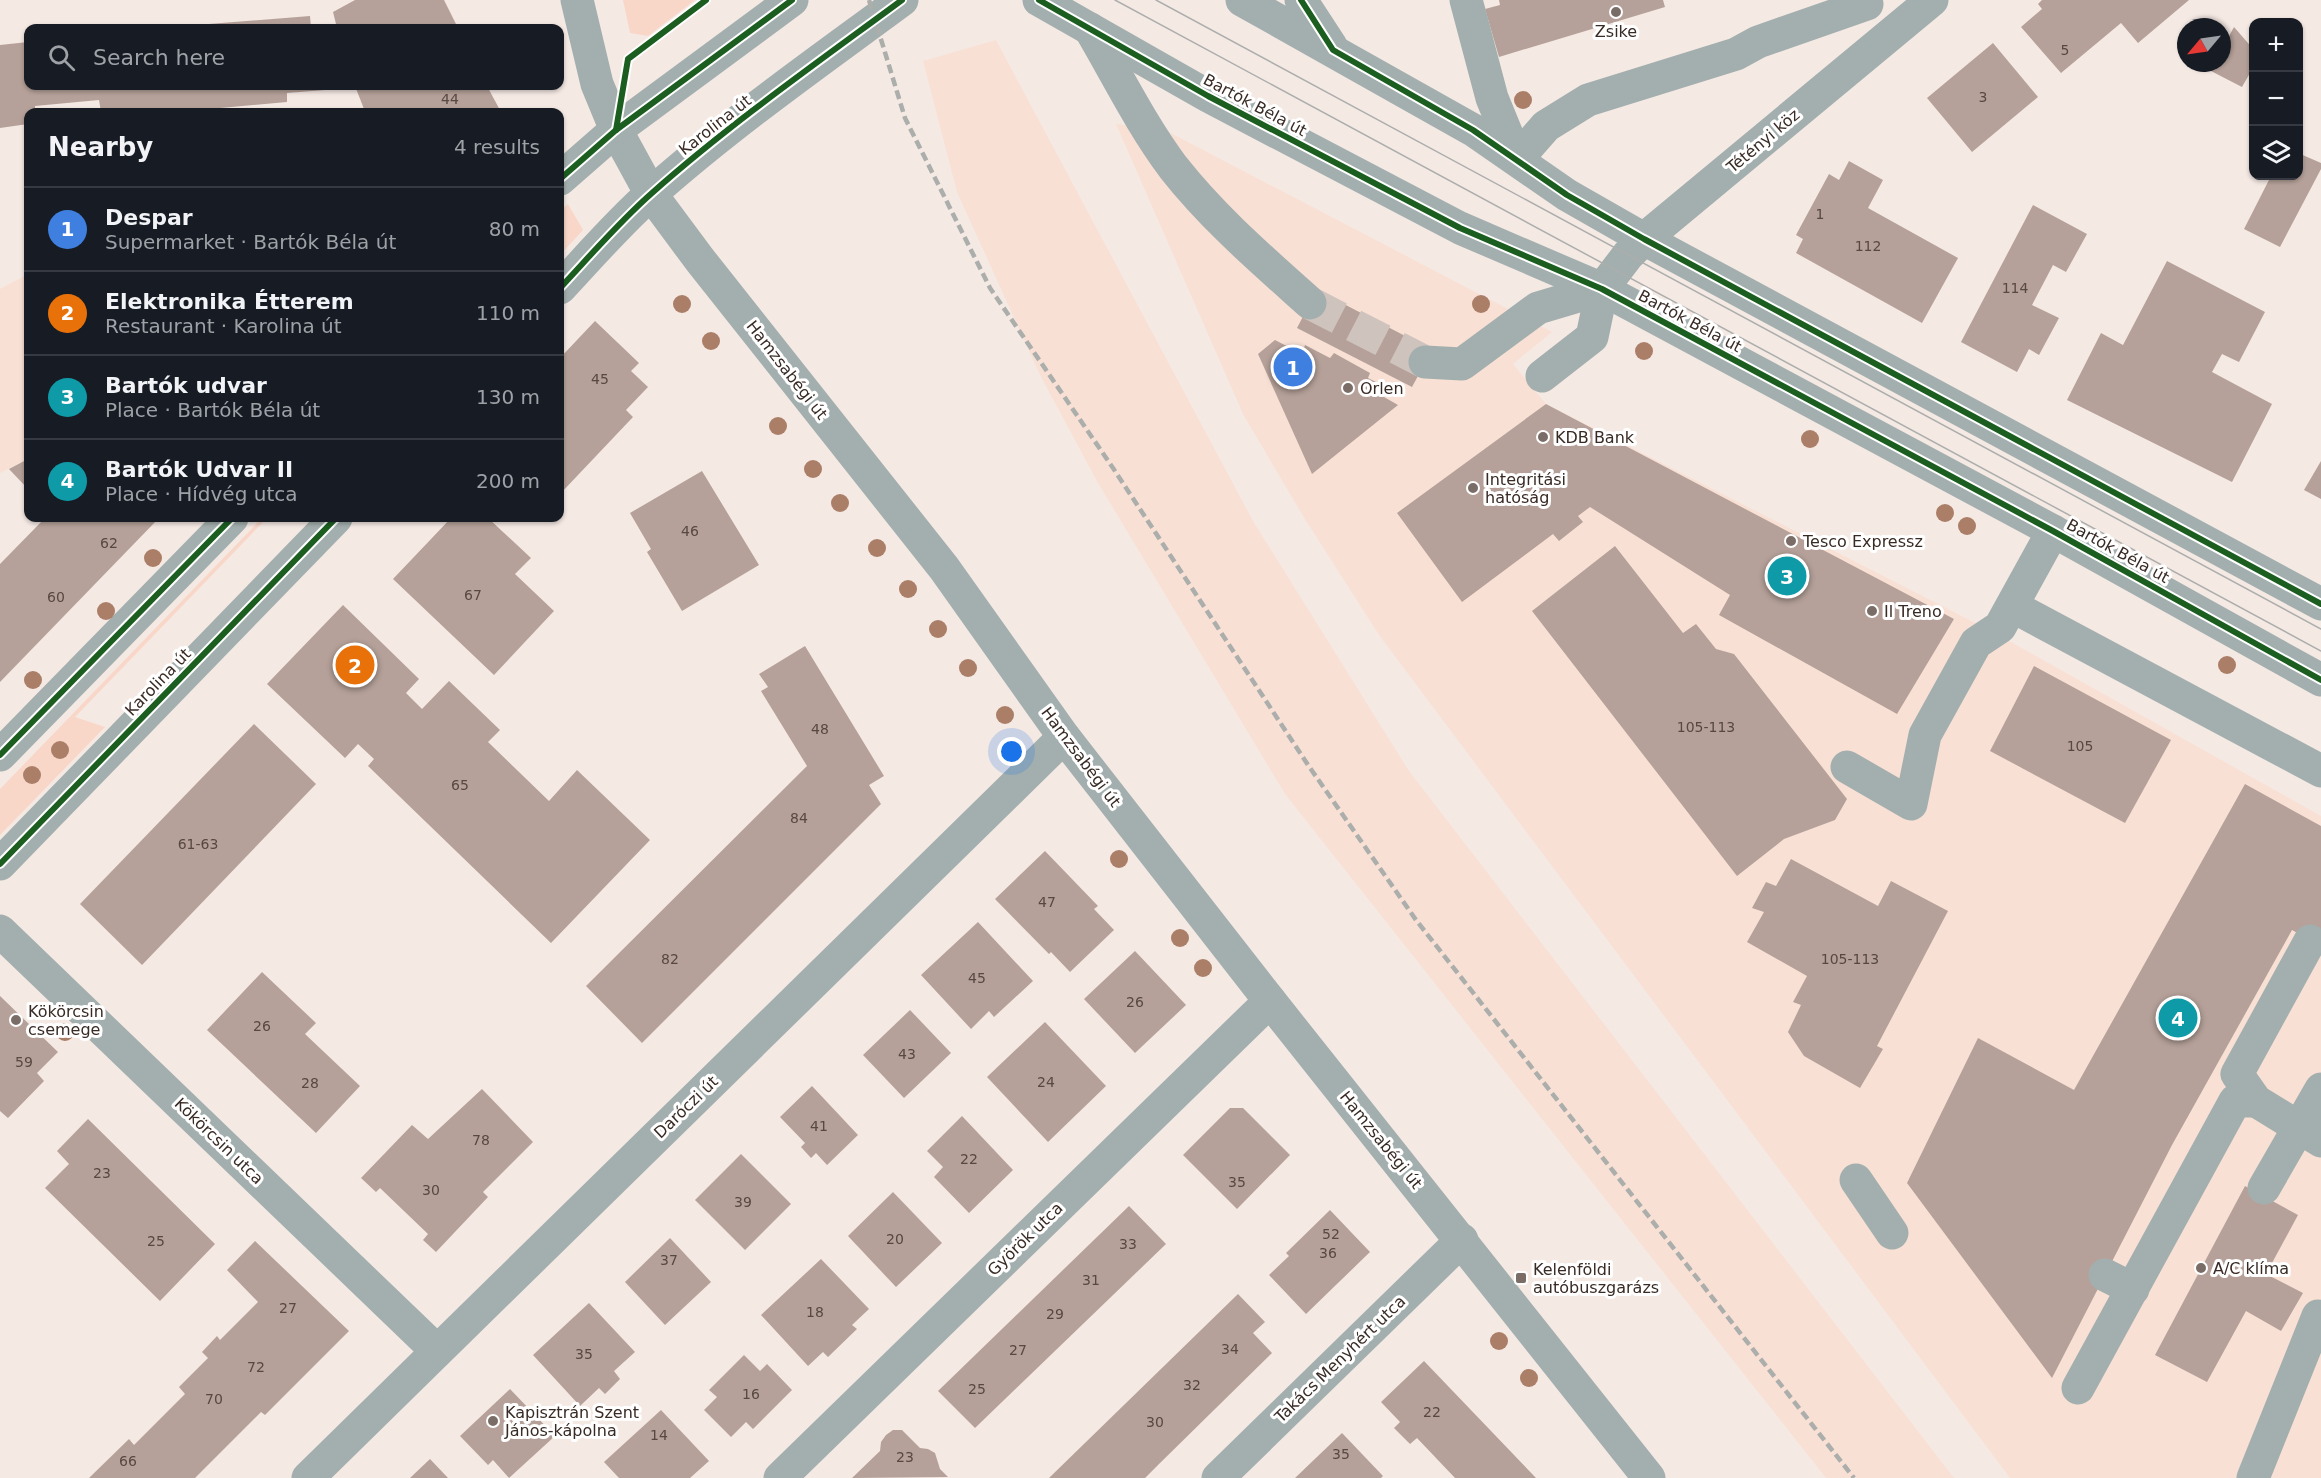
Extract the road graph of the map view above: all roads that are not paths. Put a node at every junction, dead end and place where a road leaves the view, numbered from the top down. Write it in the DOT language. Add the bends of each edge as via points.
graph roads {
  1 [pos="577,0"];
  2 [pos="792,0"];
  3 [pos="903,0"];
  4 [pos="1040,0"];
  5 [pos="1242,0"];
  6 [pos="1301,0"];
  7 [pos="1466,0"];
  8 [pos="1932,0"];
  9 [pos="1867,2"];
  10 [pos="1089,27"];
  11 [pos="1884,41"];
  12 [pos="1333,51"];
  13 [pos="616,130"];
  14 [pos="1517,159"];
  15 [pos="564,176"];
  16 [pos="651,194"];
  17 [pos="1644,239"];
  18 [pos="564,284"];
  19 [pos="1602,289"];
  20 [pos="1310,303"];
  21 [pos="1425,362"];
  22 [pos="1542,376"];
  23 [pos="228,522"];
  24 [pos="332,522"];
  25 [pos="2053,531"];
  26 [pos="2321,604"];
  27 [pos="2006,617"];
  28 [pos="2321,680"];
  29 [pos="1064,737"];
  30 [pos="0,755"];
  31 [pos="1847,767"];
  32 [pos="2321,771"];
  33 [pos="0,864"];
  34 [pos="0,932"];
  35 [pos="2310,941"];
  36 [pos="1269,1001"];
  37 [pos="2321,1089"];
  38 [pos="2256,1101"];
  39 [pos="2310,1134"];
  40 [pos="1856,1180"];
  41 [pos="2264,1188"];
  42 [pos="1892,1233"];
  43 [pos="1462,1240"];
  44 [pos="2320,1314"];
  45 [pos="437,1351"];
  46 [pos="2078,1388"];
  47 [pos="308,1478"];
  48 [pos="780,1478"];
  49 [pos="1218,1478"];
  50 [pos="1649,1478"];
  51 [pos="2253,1478"];
  1 -- 13 [label="street, Hamzsabégi út" via="590,62"];
  2 -- 13 [label="street"];
  3 -- 16 [label="street, Karolina út" via="839,45"];
  4 -- 10 [label="street, Bartók Béla út"];
  5 -- 12 [label="street"];
  6 -- 12 [label="street"];
  7 -- 14 [label="street" via="1492,98"];
  8 -- 11 [label="street, Tétényi köz"];
  9 -- 11 [label="street"];
  9 -- 14 [label="street" via="1758,42 1736,54 1588,100 1546,126"];
  10 -- 19 [label="street, Bartók Béla út" via="1208,96 1460,228"];
  10 -- 20 [label="street" via="1126,95 1173,166 1238,240"];
  11 -- 17 [label="street, Tétényi köz"];
  12 -- 14 [label="street"];
  13 -- 15 [label="street"];
  13 -- 16 [label="street, Hamzsabégi út"];
  14 -- 17 [label="street" via="1567,195"];
  16 -- 18 [label="street, Karolina út"];
  16 -- 29 [label="street, Hamzsabégi út" via="944,568"];
  17 -- 19 [label="street, Tétényi köz"];
  17 -- 26 [label="street"];
  19 -- 21 [label="street" via="1538,309 1462,364"];
  19 -- 22 [label="street" via="1592,337"];
  19 -- 25 [label="street, Bartók Béla út"];
  23 -- 30 [label="street"];
  24 -- 33 [label="street, Karolina út"];
  25 -- 27 [label="street"];
  25 -- 28 [label="street, Bartók Béla út"];
  27 -- 31 [label="street" via="1976,643 1925,735 1911,804"];
  27 -- 32 [label="street"];
  29 -- 36 [label="street, Hamzsabégi út"];
  29 -- 45 [label="street, Daróczi út"];
  34 -- 45 [label="street, Kökörcsin utca"];
  35 -- 38 [label="street" via="2237,1074"];
  36 -- 43 [label="street, Hamzsabégi út"];
  36 -- 48 [label="street, Györök utca"];
  37 -- 39 [label="street"];
  38 -- 39 [label="street"];
  38 -- 46 [label="street" via="2235,1101 2119,1282"];
  39 -- 41 [label="street"];
  40 -- 42 [label="street"];
  43 -- 49 [label="street, Takács Menyhért utca"];
  43 -- 50 [label="street, Hamzsabégi út"];
  44 -- 51 [label="street"];
  45 -- 47 [label="street, Daróczi út"];
}
